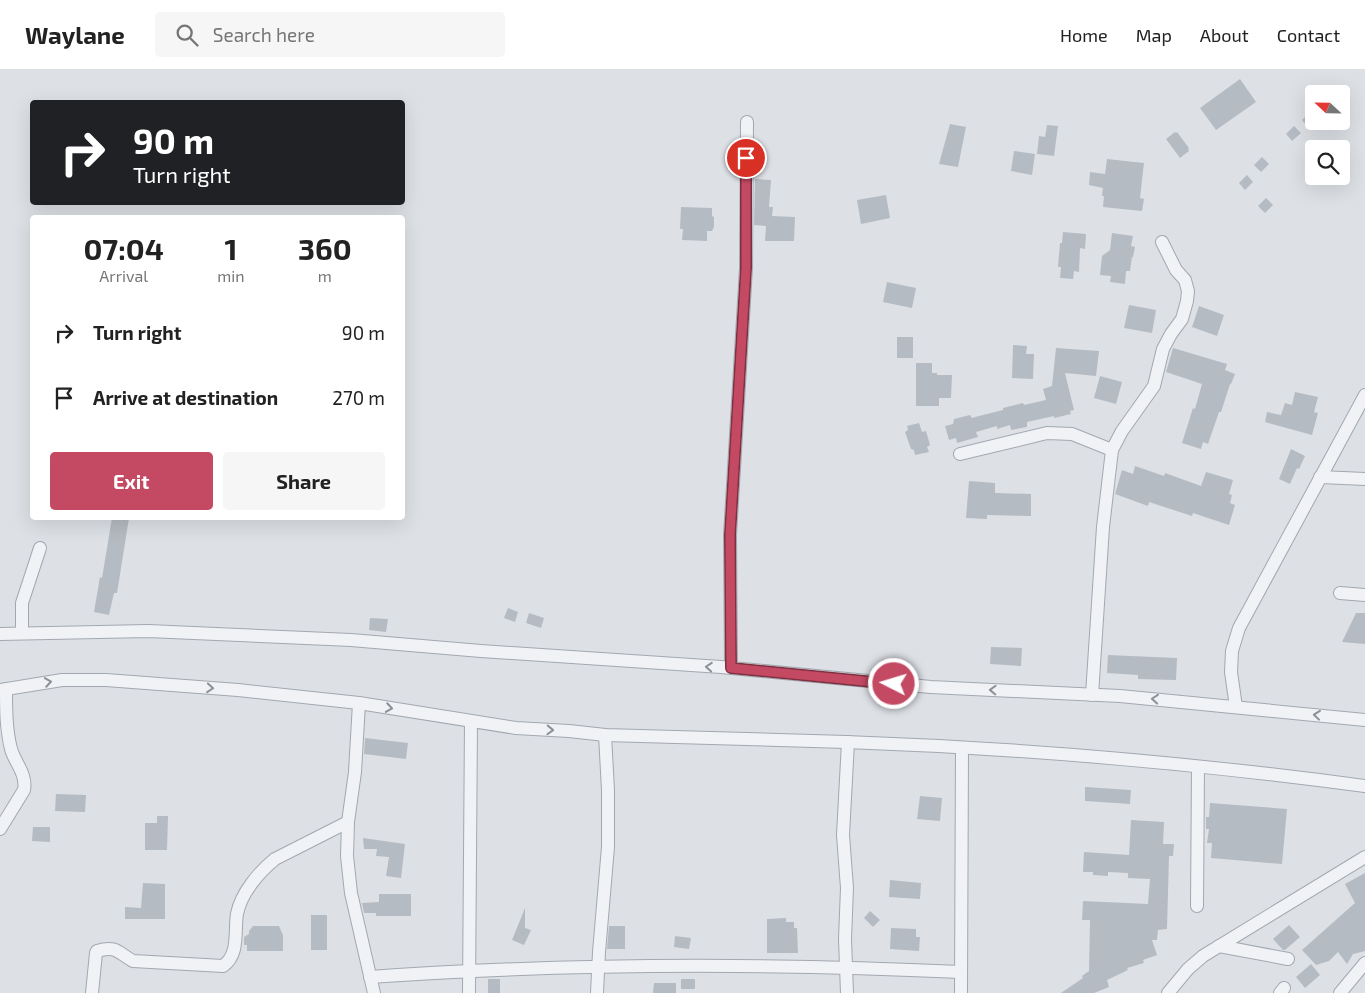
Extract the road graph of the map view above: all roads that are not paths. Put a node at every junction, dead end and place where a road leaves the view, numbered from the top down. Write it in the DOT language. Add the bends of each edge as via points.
graph roads {
  1 [pos="747,122"];
  2 [pos="1162,242"];
  3 [pos="1365,395"];
  4 [pos="1112,450"];
  5 [pos="960,454"];
  6 [pos="1320,477"];
  7 [pos="1365,480"];
  8 [pos="40,548"];
  9 [pos="1340,593"];
  10 [pos="1365,595"];
  11 [pos="0,634"];
  12 [pos="22,634"];
  13 [pos="731,668"];
  14 [pos="3,690"];
  15 [pos="1092,695"];
  16 [pos="358,703"];
  17 [pos="1236,706"];
  18 [pos="1365,720"];
  19 [pos="471,721"];
  20 [pos="605,734"];
  21 [pos="848,742"];
  22 [pos="962,748"];
  23 [pos="1198,766"];
  24 [pos="1365,786"];
  25 [pos="348,822"];
  26 [pos="0,829"];
  27 [pos="1365,856"];
  28 [pos="1197,906"];
  29 [pos="1219,946"];
  30 [pos="1288,959"];
  31 [pos="1365,963"];
  32 [pos="846,966"];
  33 [pos="598,967"];
  34 [pos="470,970"];
  35 [pos="961,972"];
  36 [pos="370,977"];
  37 [pos="92,993"];
  38 [pos="374,993"];
  39 [pos="470,993"];
  40 [pos="597,993"];
  41 [pos="847,993"];
  42 [pos="961,993"];
  43 [pos="1168,993"];
  44 [pos="1340,993"];
  1 -- 13 [label="street" via="746,268 730,535"];
  2 -- 4 [label="street" via="1184,280 1187,301 1182,319 1163,349 1154,386"];
  3 -- 6 [label="street"];
  4 -- 5 [label="street" via="1072,434 1047,433"];
  4 -- 15 [label="street" via="1103,527"];
  6 -- 7 [label="street"];
  6 -- 17 [label="street" via="1239,628 1232,652 1231,672"];
  8 -- 12 [label="street" via="22,603"];
  9 -- 10 [label="street"];
  11 -- 12 [label="street"];
  13 -- 12 [label="street, one-way" via="351,640 148,631"];
  15 -- 13 [label="street, one-way" via="932,687"];
  14 -- 16 [label="street, one-way" via="62,680 94,679"];
  14 -- 26 [label="street" via="9,738 25,784"];
  17 -- 15 [label="street, one-way"];
  16 -- 19 [label="street, one-way"];
  16 -- 25 [label="street" via="355,772"];
  18 -- 17 [label="street, one-way"];
  19 -- 20 [label="street, one-way" via="516,728"];
  19 -- 34 [label="street"];
  20 -- 21 [label="street"];
  20 -- 33 [label="street" via="608,847"];
  21 -- 22 [label="street"];
  21 -- 32 [label="street" via="843,836 847,888"];
  22 -- 23 [label="street"];
  22 -- 35 [label="street"];
  23 -- 24 [label="street"];
  23 -- 28 [label="street"];
  25 -- 36 [label="street" via="351,893"];
  25 -- 37 [label="street" via="274,858 267,865 240,905 234,951 223,966 133,961 115,949 104,949 96,953"];
  27 -- 29 [label="street"];
  29 -- 30 [label="street"];
  29 -- 43 [label="street" via="1188,969"];
  31 -- 44 [label="street"];
  32 -- 33 [label="street"];
  32 -- 35 [label="street"];
  32 -- 41 [label="street"];
  33 -- 34 [label="street"];
  33 -- 40 [label="street"];
  34 -- 36 [label="street"];
  34 -- 39 [label="street"];
  35 -- 42 [label="street"];
  36 -- 38 [label="street"];
}
